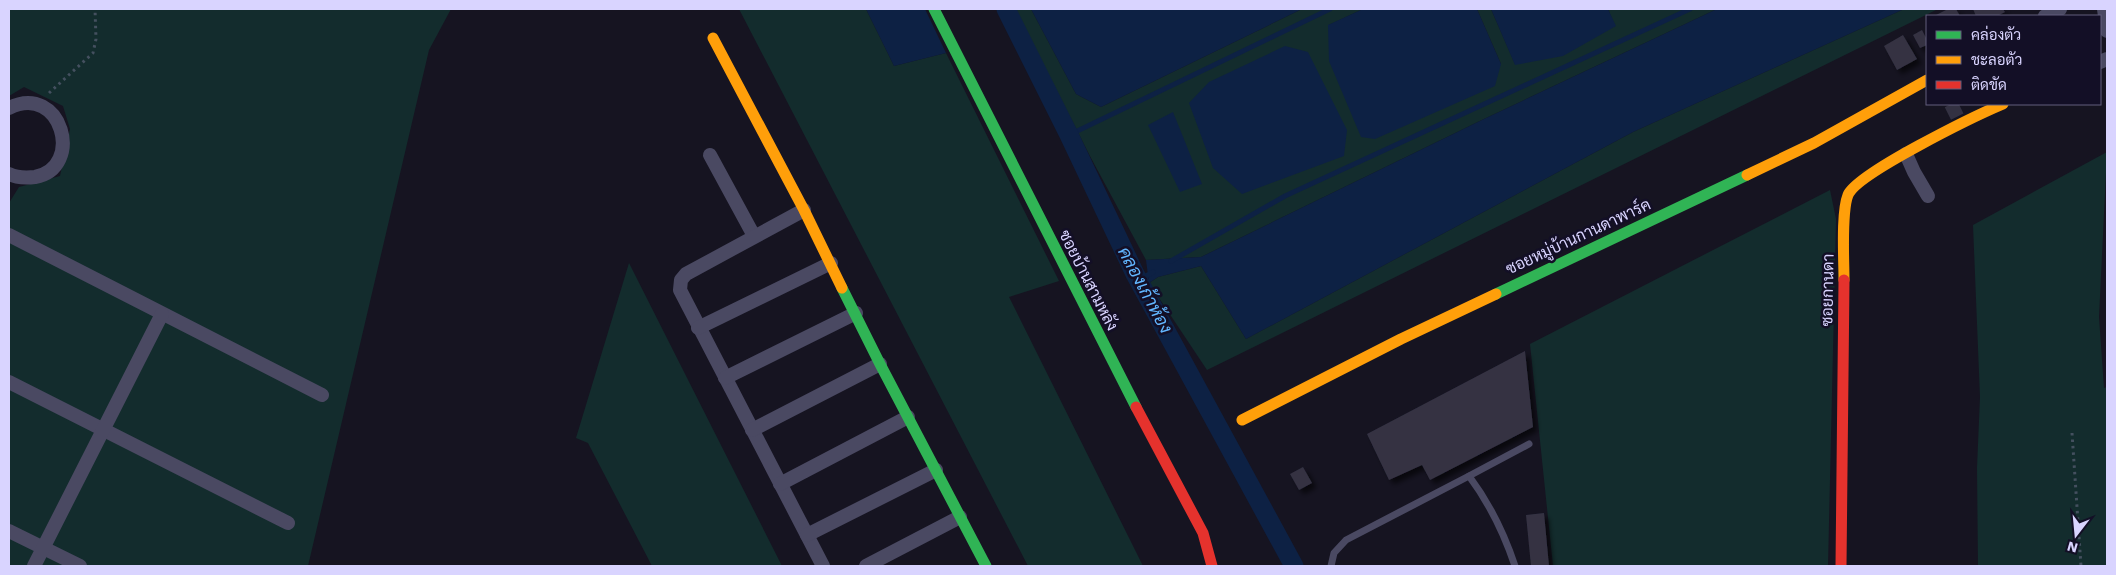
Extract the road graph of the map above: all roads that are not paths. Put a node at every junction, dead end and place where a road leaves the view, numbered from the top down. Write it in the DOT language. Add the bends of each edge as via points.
graph roads {
  1 [pos="934,9"];
  2 [pos="2060,9"];
  3 [pos="2104,9"];
  4 [pos="2047,15"];
  5 [pos="2107,31"];
  6 [pos="713,38"];
  7 [pos="1926,81"];
  8 [pos="2000,105"];
  9 [pos="9,108"];
  10 [pos="1906,154"];
  11 [pos="710,155"];
  12 [pos="10,177"];
  13 [pos="1928,196"];
  14 [pos="804,210"];
  15 [pos="9,235"];
  16 [pos="754,236"];
  17 [pos="831,264"];
  18 [pos="856,313"];
  19 [pos="162,314"];
  20 [pos="698,328"];
  21 [pos="880,364"];
  22 [pos="725,378"];
  23 [pos="9,382"];
  24 [pos="322,395"];
  25 [pos="908,417"];
  26 [pos="1242,420"];
  27 [pos="103,429"];
  28 [pos="752,430"];
  29 [pos="1529,444"];
  30 [pos="936,470"];
  31 [pos="1469,476"];
  32 [pos="780,484"];
  33 [pos="960,517"];
  34 [pos="288,523"];
  35 [pos="9,531"];
  36 [pos="807,535"];
  37 [pos="44,548"];
  38 [pos="34,566"];
  39 [pos="80,566"];
  40 [pos="823,566"];
  41 [pos="866,566"];
  42 [pos="986,566"];
  43 [pos="1212,566"];
  44 [pos="1331,566"];
  45 [pos="1515,566"];
  46 [pos="1841,566"];
  1 -- 43 [label="street, ซอยบ้านสามหลัง" via="1136,409 1203,533"];
  2 -- 4 [label="street"];
  3 -- 5 [label="street"];
  6 -- 14 [label="street"];
  7 -- 26 [label="street, ซอยหมู่บ้านกานดาพาร์ค" via="1814,144 1401,339"];
  8 -- 10 [label="street, ซอยกานดา" via="1973,116"];
  9 -- 12 [label="street" via="27,103 47,110 58,120 64,140 60,156 52,168 39,176"];
  10 -- 13 [label="street"];
  10 -- 46 [label="street, ซอยกานดา" via="1873,172 1848,194 1845,212"];
  11 -- 16 [label="street"];
  14 -- 16 [label="street"];
  14 -- 17 [label="street"];
  15 -- 19 [label="street"];
  16 -- 20 [label="street" via="686,274 681,280 680,290"];
  17 -- 18 [label="street"];
  17 -- 20 [label="street"];
  18 -- 21 [label="street"];
  18 -- 22 [label="street"];
  19 -- 24 [label="street"];
  19 -- 27 [label="street"];
  20 -- 22 [label="street"];
  21 -- 25 [label="street"];
  21 -- 28 [label="street"];
  22 -- 28 [label="street"];
  23 -- 27 [label="street"];
  25 -- 30 [label="street"];
  25 -- 32 [label="street"];
  27 -- 34 [label="street"];
  27 -- 37 [label="street"];
  28 -- 32 [label="street"];
  29 -- 31 [label="lane"];
  30 -- 33 [label="street"];
  30 -- 36 [label="street"];
  31 -- 44 [label="lane" via="1346,540 1334,553"];
  31 -- 45 [label="lane" via="1487,501"];
  32 -- 36 [label="street"];
  33 -- 41 [label="street"];
  33 -- 42 [label="street"];
  35 -- 37 [label="street"];
  36 -- 40 [label="street"];
  37 -- 38 [label="street"];
  37 -- 39 [label="street"];
}
